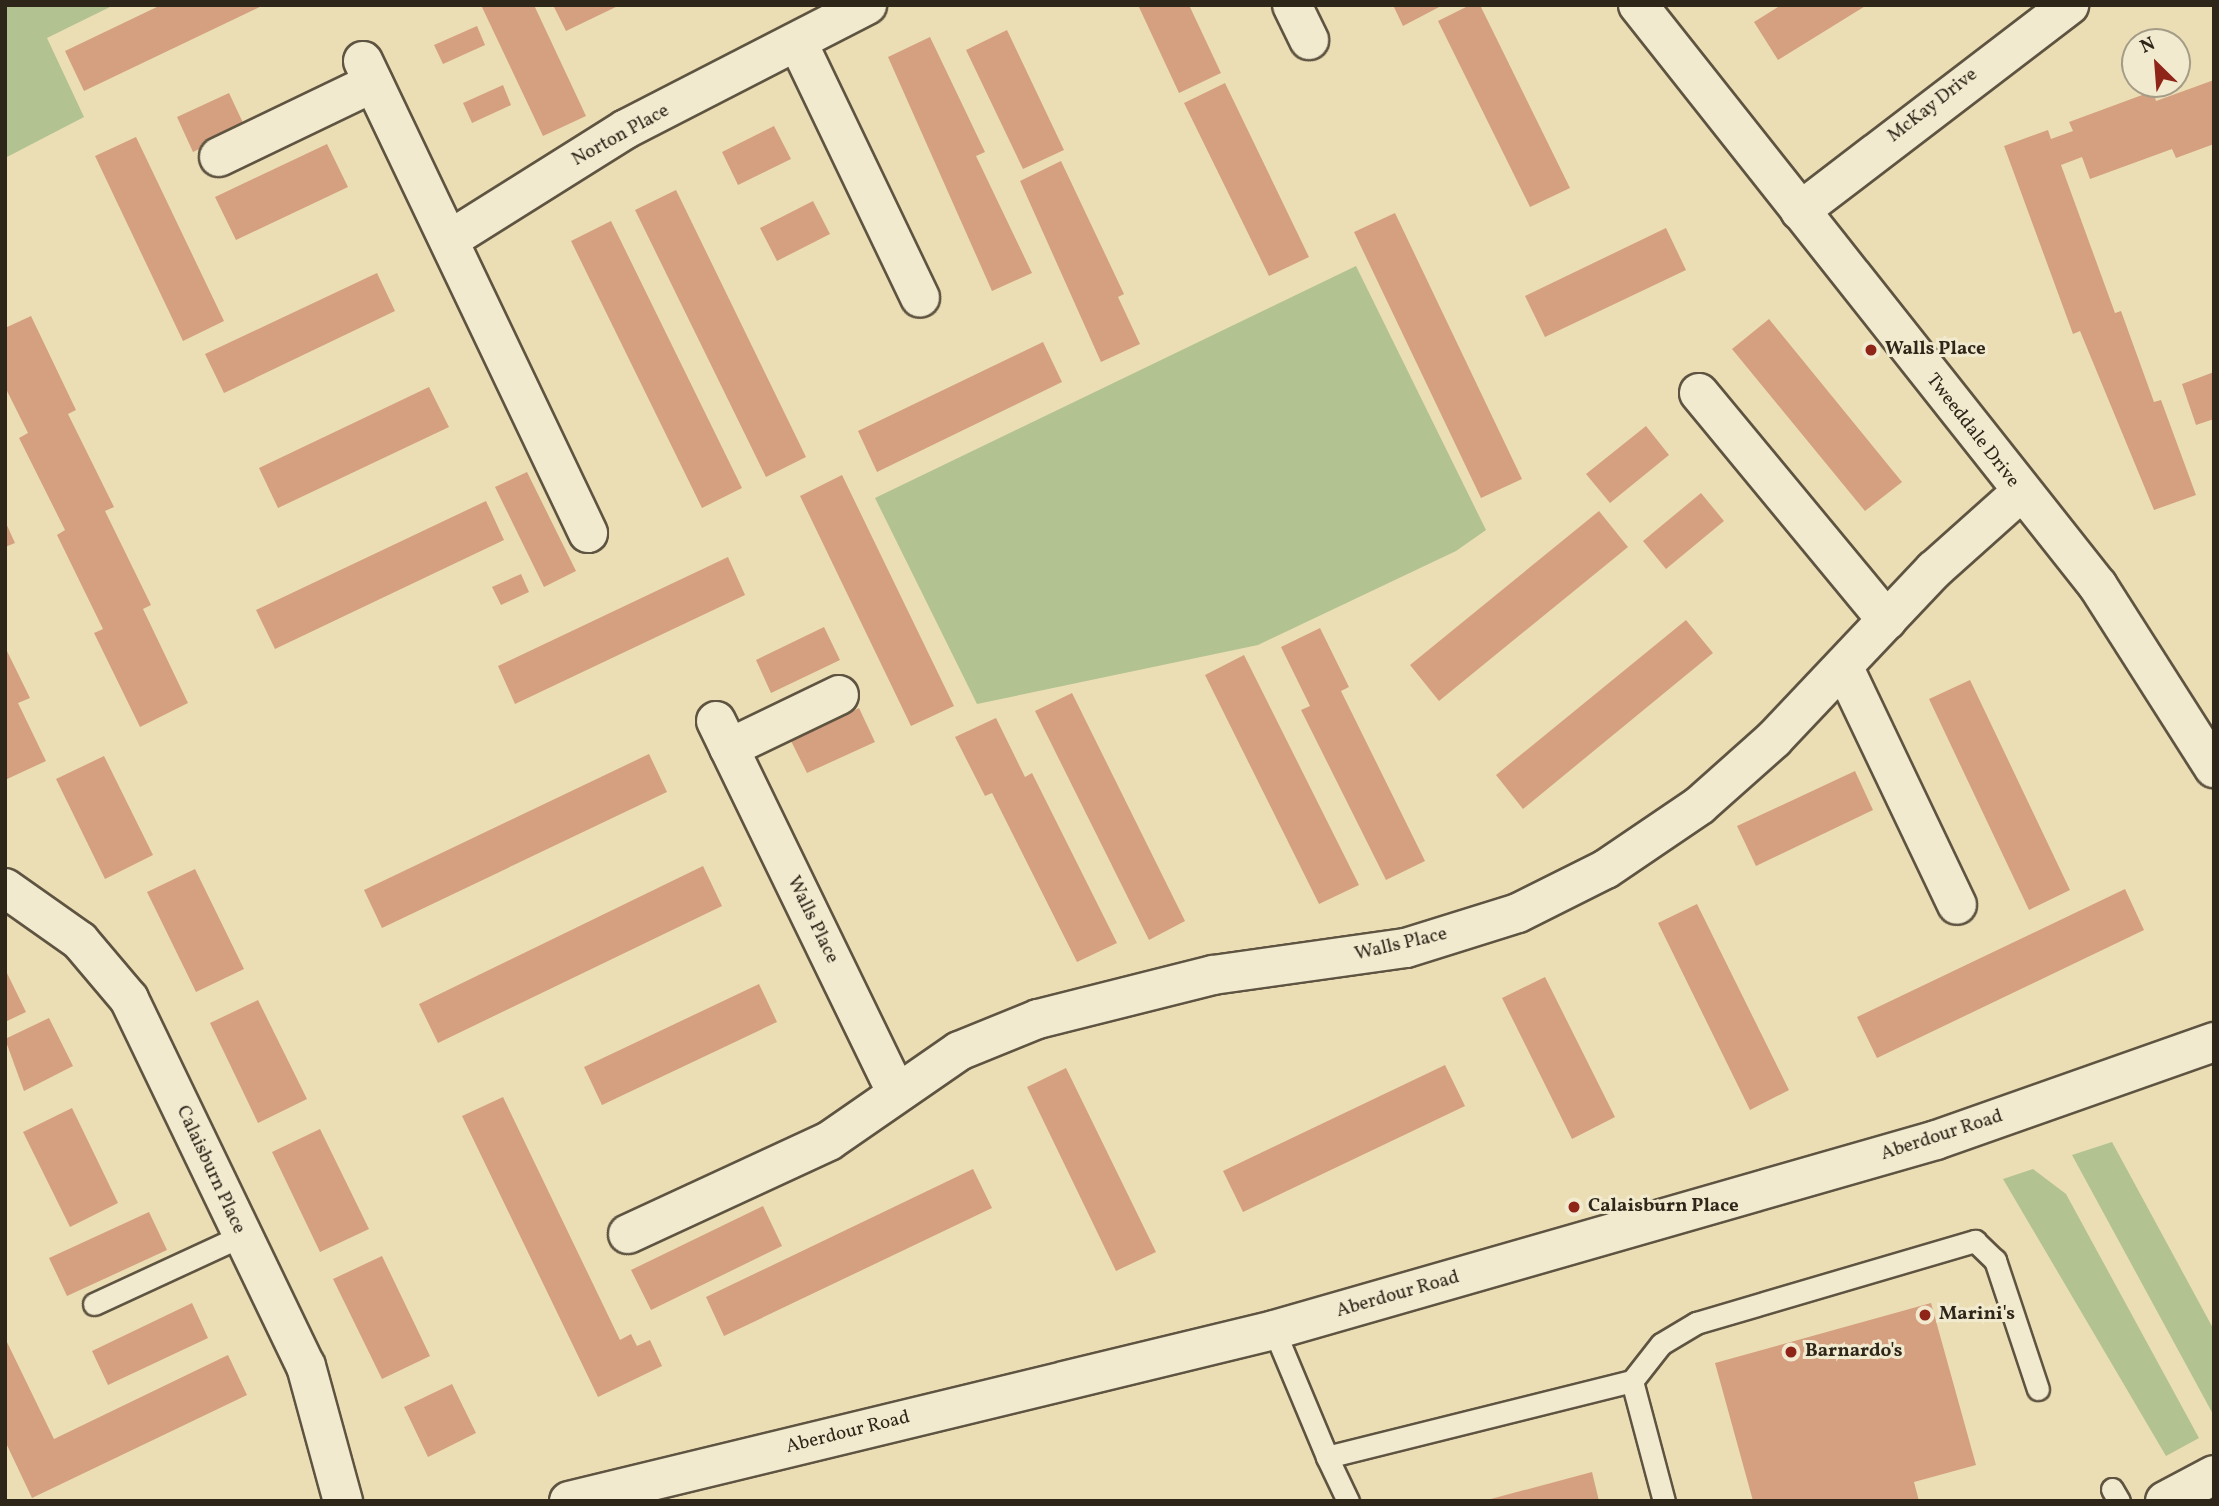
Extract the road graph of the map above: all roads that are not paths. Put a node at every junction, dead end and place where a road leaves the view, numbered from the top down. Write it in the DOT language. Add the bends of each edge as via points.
graph roads {
  1 [pos="867,5"];
  2 [pos="1292,5"];
  3 [pos="1638,5"];
  4 [pos="2069,5"];
  5 [pos="1309,40"];
  6 [pos="799,45"];
  7 [pos="219,157"];
  8 [pos="1800,211"];
  9 [pos="449,240"];
  10 [pos="920,298"];
  11 [pos="1699,393"];
  12 [pos="2020,493"];
  13 [pos="588,533"];
  14 [pos="1887,620"];
  15 [pos="1845,670"];
  16 [pos="839,695"];
  17 [pos="2214,768"];
  18 [pos="5,888"];
  19 [pos="1958,905"];
  20 [pos="2214,1042"];
  21 [pos="896,1092"];
  22 [pos="628,1234"];
  23 [pos="241,1236"];
  24 [pos="94,1304"];
  25 [pos="1274,1330"];
  26 [pos="1632,1381"];
  27 [pos="2038,1388"];
  28 [pos="1327,1457"];
  29 [pos="2214,1475"];
  30 [pos="344,1501"];
  31 [pos="569,1501"];
  32 [pos="1348,1501"];
  33 [pos="1664,1501"];
  34 [pos="2165,1501"];
  1 -- 6 [label="street, Norton Place"];
  2 -- 5 [label="street"];
  3 -- 8 [label="street, Tweeddale Drive"];
  4 -- 8 [label="street, McKay Drive"];
  6 -- 9 [label="street, Norton Place" via="626,129"];
  6 -- 10 [label="street"];
  7 -- 9 [label="street" via="368,72"];
  8 -- 12 [label="street, Tweeddale Drive"];
  9 -- 13 [label="street"];
  11 -- 14 [label="street"];
  12 -- 14 [label="street, Walls Place"];
  12 -- 17 [label="street, Tweeddale Drive" via="2098,586"];
  14 -- 15 [label="street, Walls Place"];
  15 -- 19 [label="street"];
  15 -- 21 [label="street, Walls Place" via="1700,805 1606,869 1518,913 1406,948 1128,994 960,1051"];
  16 -- 21 [label="street, Walls Place" via="722,735"];
  18 -- 23 [label="street, Calaisburn Place" via="80,941 129,999"];
  20 -- 25 [label="street, Aberdour Road" via="1936,1140"];
  21 -- 22 [label="street, Walls Place" via="829,1141"];
  23 -- 24 [label="lane"];
  23 -- 30 [label="street, Calaisburn Place" via="306,1366"];
  25 -- 28 [label="lane"];
  25 -- 31 [label="street, Aberdour Road"];
  26 -- 27 [label="lane" via="1661,1344 1696,1323 1975,1241 1995,1260"];
  26 -- 28 [label="lane"];
  26 -- 33 [label="lane"];
  28 -- 32 [label="lane"];
  29 -- 34 [label="street"];
}
